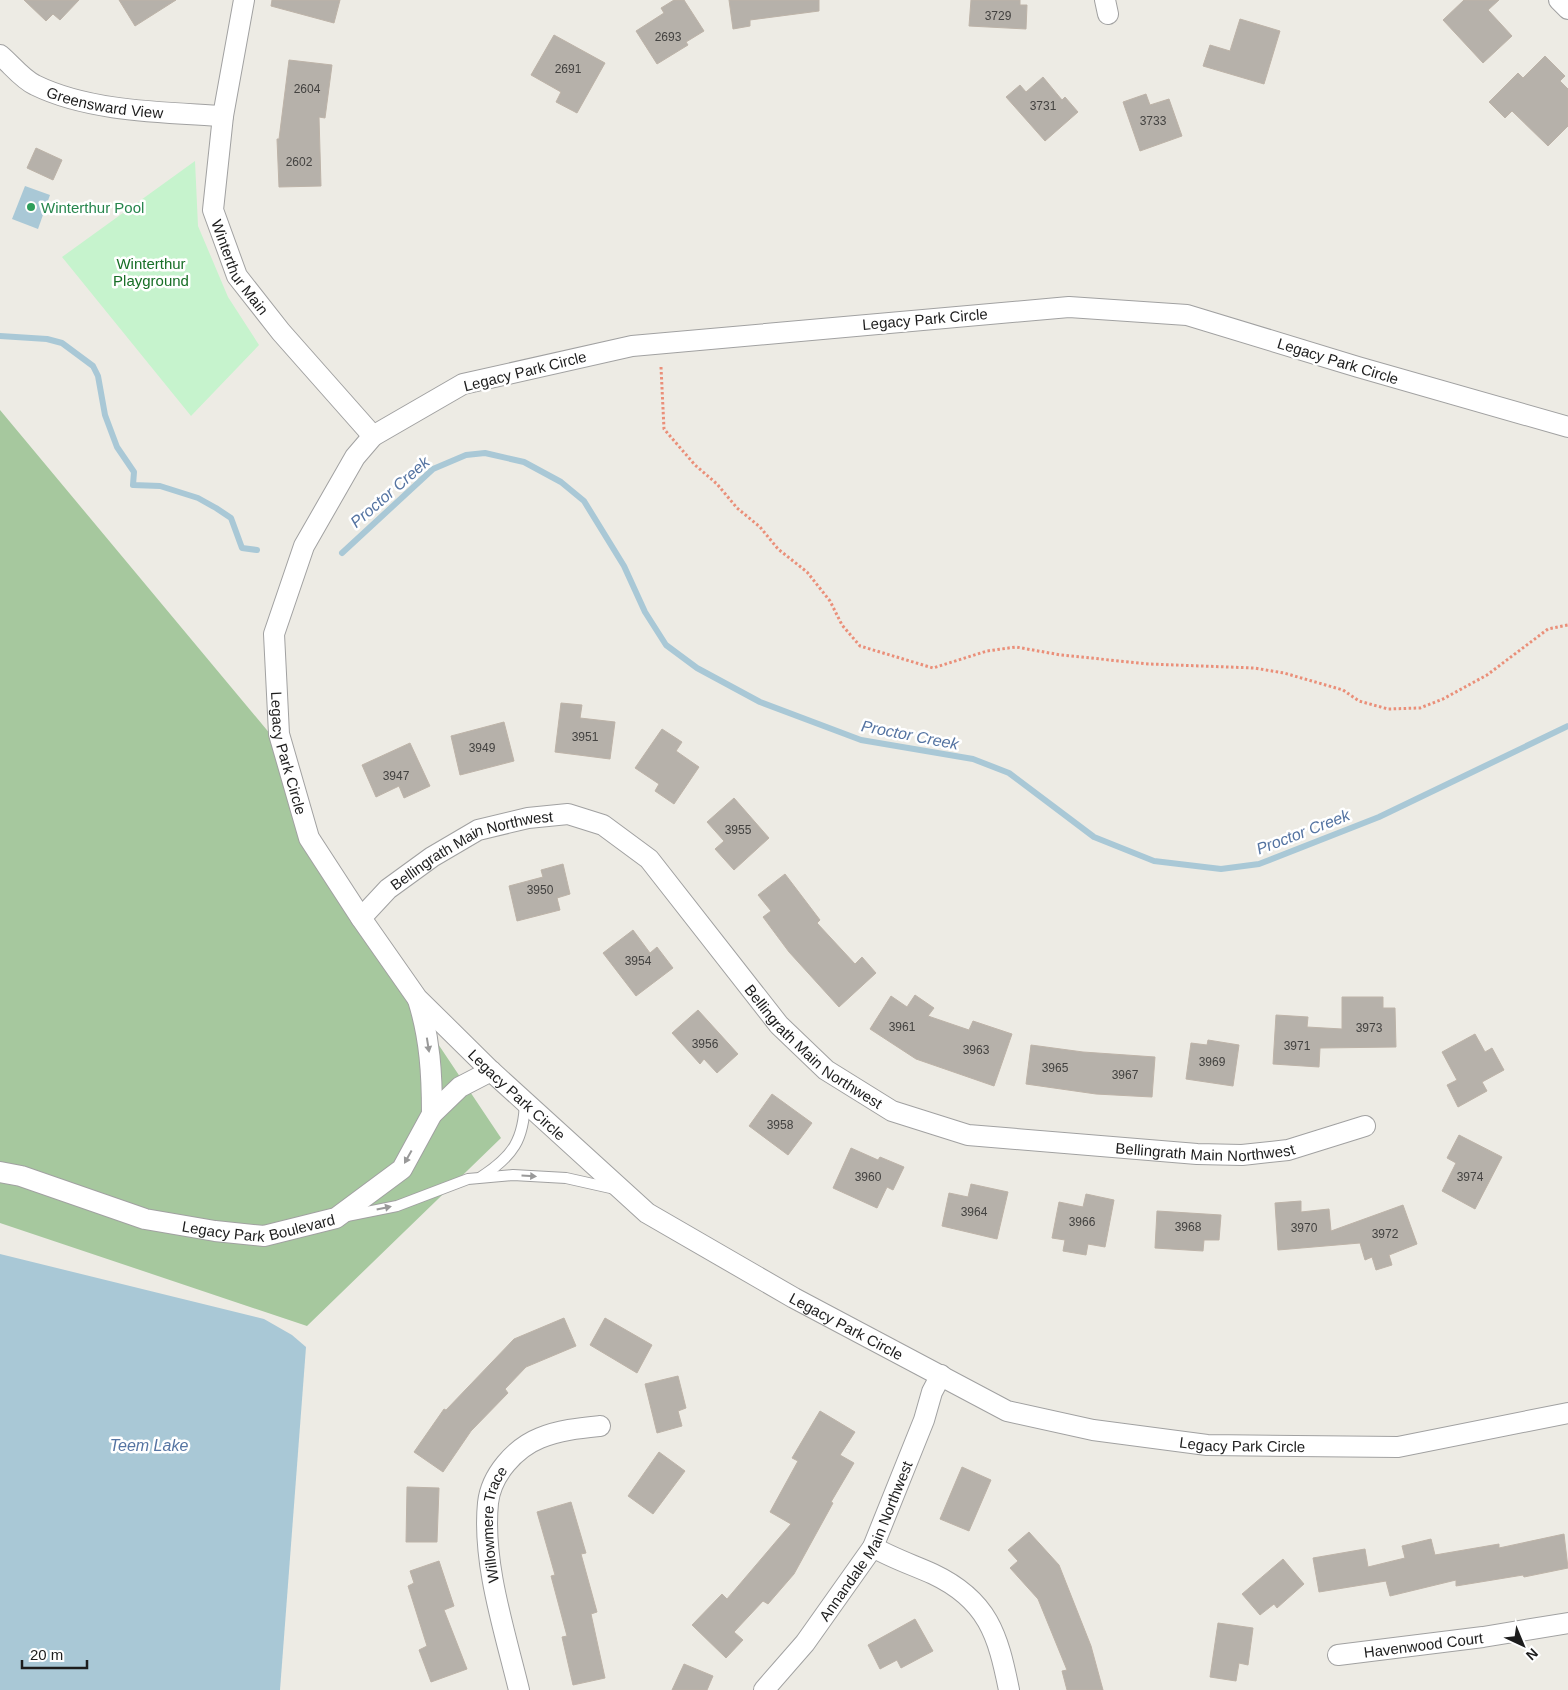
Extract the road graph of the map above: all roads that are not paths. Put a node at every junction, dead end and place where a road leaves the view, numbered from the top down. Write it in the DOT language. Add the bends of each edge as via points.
graph roads {
  1 [pos="244,0"];
  2 [pos="1559,0"];
  3 [pos="1568,9"];
  4 [pos="0,55"];
  5 [pos="223,116"];
  6 [pos="1568,427"];
  7 [pos="373,436"];
  8 [pos="361,918"];
  9 [pos="417,998"];
  10 [pos="491,1071"];
  11 [pos="525,1101"];
  12 [pos="432,1114"];
  13 [pos="1365,1126"];
  14 [pos="0,1172"];
  15 [pos="480,1178"];
  16 [pos="624,1191"];
  17 [pos="336,1218"];
  18 [pos="941,1375"];
  19 [pos="1568,1413"];
  20 [pos="600,1426"];
  21 [pos="874,1547"];
  22 [pos="1568,1623"];
  23 [pos="1338,1655"];
  24 [pos="519,1690"];
  25 [pos="764,1690"];
  26 [pos="1009,1690"];
  1 -- 5 [label="street, Winterthur Main"];
  2 -- 3 [label="street"];
  4 -- 5 [label="street, Greensward View" via="33,84 66,98 135,110"];
  5 -- 7 [label="street, Winterthur Main" via="213,210 237,276 281,332"];
  6 -- 7 [label="street, Legacy Park Circle" via="1187,315 1069,307 632,346 463,384"];
  7 -- 8 [label="street, Legacy Park Circle" via="355,457 304,546 274,634 279,734 309,838"];
  8 -- 9 [label="street, Legacy Park Circle"];
  8 -- 13 [label="street, Bellingrath Main Northwest" via="388,888 478,830 528,818 568,814 603,825 649,859 779,1025 826,1070 892,1111 968,1134 1233,1155 1288,1150"];
  9 -- 10 [label="street, Legacy Park Circle"];
  9 -- 12 [label="street, one-way" via="432,1067"];
  10 -- 11 [label="street, Legacy Park Circle"];
  10 -- 12 [label="street, Legacy Park Boulevard" via="460,1087"];
  11 -- 15 [label="lane" via="521,1135 512,1151"];
  11 -- 16 [label="street, Legacy Park Circle"];
  12 -- 17 [label="street, Legacy Park Boulevard, one-way" via="402,1169"];
  14 -- 17 [label="street, Legacy Park Boulevard" via="21,1176 145,1218 215,1231 264,1236"];
  15 -- 16 [label="lane, one-way" via="513,1175 566,1178"];
  17 -- 15 [label="lane, one-way" via="397,1206 468,1179"];
  16 -- 18 [label="street, Legacy Park Circle" via="647,1212 794,1298"];
  18 -- 19 [label="street, Legacy Park Circle" via="1007,1411 1092,1430 1207,1445 1398,1447"];
  18 -- 21 [label="street, Annandale Main Northwest"];
  20 -- 24 [label="street, Willowmere Trace" via="566,1430 540,1438 503,1466 493,1485 488,1502 489,1550"];
  21 -- 25 [label="street, Annandale Main Northwest" via="805,1643"];
  21 -- 26 [label="street" via="935,1575 974,1602 1001,1648"];
  22 -- 23 [label="street, Havenwood Court"];
}
